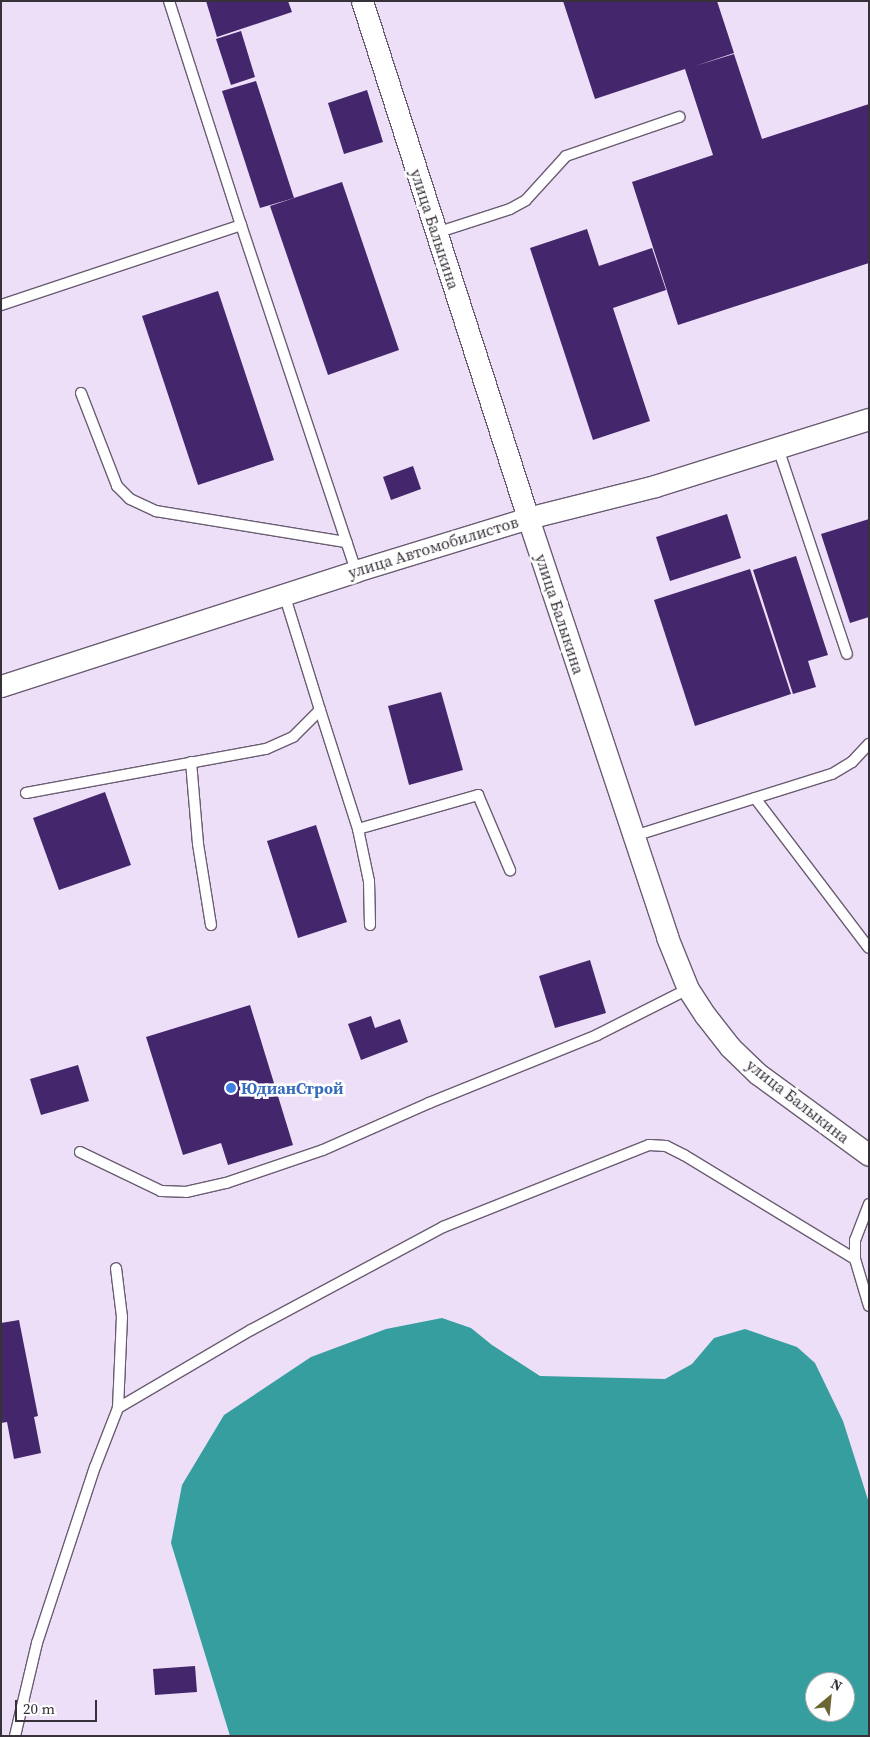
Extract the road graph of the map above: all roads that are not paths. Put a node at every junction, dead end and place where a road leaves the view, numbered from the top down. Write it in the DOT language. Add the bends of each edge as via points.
graph roads {
  1 [pos="170,1"];
  2 [pos="362,1"];
  3 [pos="678,117"];
  4 [pos="241,225"];
  5 [pos="436,234"];
  6 [pos="1,305"];
  7 [pos="81,393"];
  8 [pos="869,419"];
  9 [pos="778,448"];
  10 [pos="528,518"];
  11 [pos="346,542"];
  12 [pos="356,571"];
  13 [pos="284,594"];
  14 [pos="847,654"];
  15 [pos="1,686"];
  16 [pos="320,710"];
  17 [pos="869,744"];
  18 [pos="191,762"];
  19 [pos="26,793"];
  20 [pos="754,798"];
  21 [pos="358,829"];
  22 [pos="634,836"];
  23 [pos="510,870"];
  24 [pos="210,925"];
  25 [pos="370,925"];
  26 [pos="869,948"];
  27 [pos="688,989"];
  28 [pos="80,1152"];
  29 [pos="869,1155"];
  30 [pos="869,1204"];
  31 [pos="855,1258"];
  32 [pos="116,1268"];
  33 [pos="869,1306"];
  34 [pos="118,1408"];
  35 [pos="14,1736"];
  1 -- 4 [label="lane"];
  2 -- 5 [label="street, улица Балыкина"];
  3 -- 5 [label="lane" via="566,156 526,200 510,209"];
  4 -- 6 [label="lane"];
  4 -- 11 [label="lane"];
  5 -- 10 [label="street, улица Балыкина"];
  7 -- 11 [label="lane" via="117,486 130,499 156,511"];
  8 -- 9 [label="street, улица Автомобилистов"];
  9 -- 10 [label="street, улица Автомобилистов" via="655,486"];
  9 -- 14 [label="lane"];
  10 -- 12 [label="street, улица Автомобилистов"];
  10 -- 22 [label="street, улица Балыкина"];
  11 -- 12 [label="lane"];
  12 -- 13 [label="street, улица Автомобилистов"];
  13 -- 15 [label="street, улица Автомобилистов"];
  13 -- 16 [label="lane"];
  16 -- 18 [label="lane" via="293,737 266,749"];
  16 -- 21 [label="lane"];
  17 -- 20 [label="lane" via="852,762 832,774"];
  18 -- 19 [label="lane"];
  18 -- 24 [label="lane" via="198,844"];
  20 -- 22 [label="lane"];
  20 -- 26 [label="lane"];
  21 -- 23 [label="lane" via="478,795"];
  21 -- 25 [label="lane" via="369,881"];
  22 -- 27 [label="street, улица Балыкина"];
  27 -- 28 [label="lane" via="597,1036 429,1103 323,1150 226,1183 186,1192 161,1191"];
  27 -- 29 [label="street, улица Балыкина" via="730,1047 758,1074"];
  30 -- 31 [label="lane" via="855,1240"];
  31 -- 33 [label="lane"];
  31 -- 34 [label="lane" via="684,1155 666,1146 649,1145 443,1227 251,1330"];
  32 -- 34 [label="lane" via="122,1317"];
  34 -- 35 [label="lane" via="95,1467 37,1643"];
}
